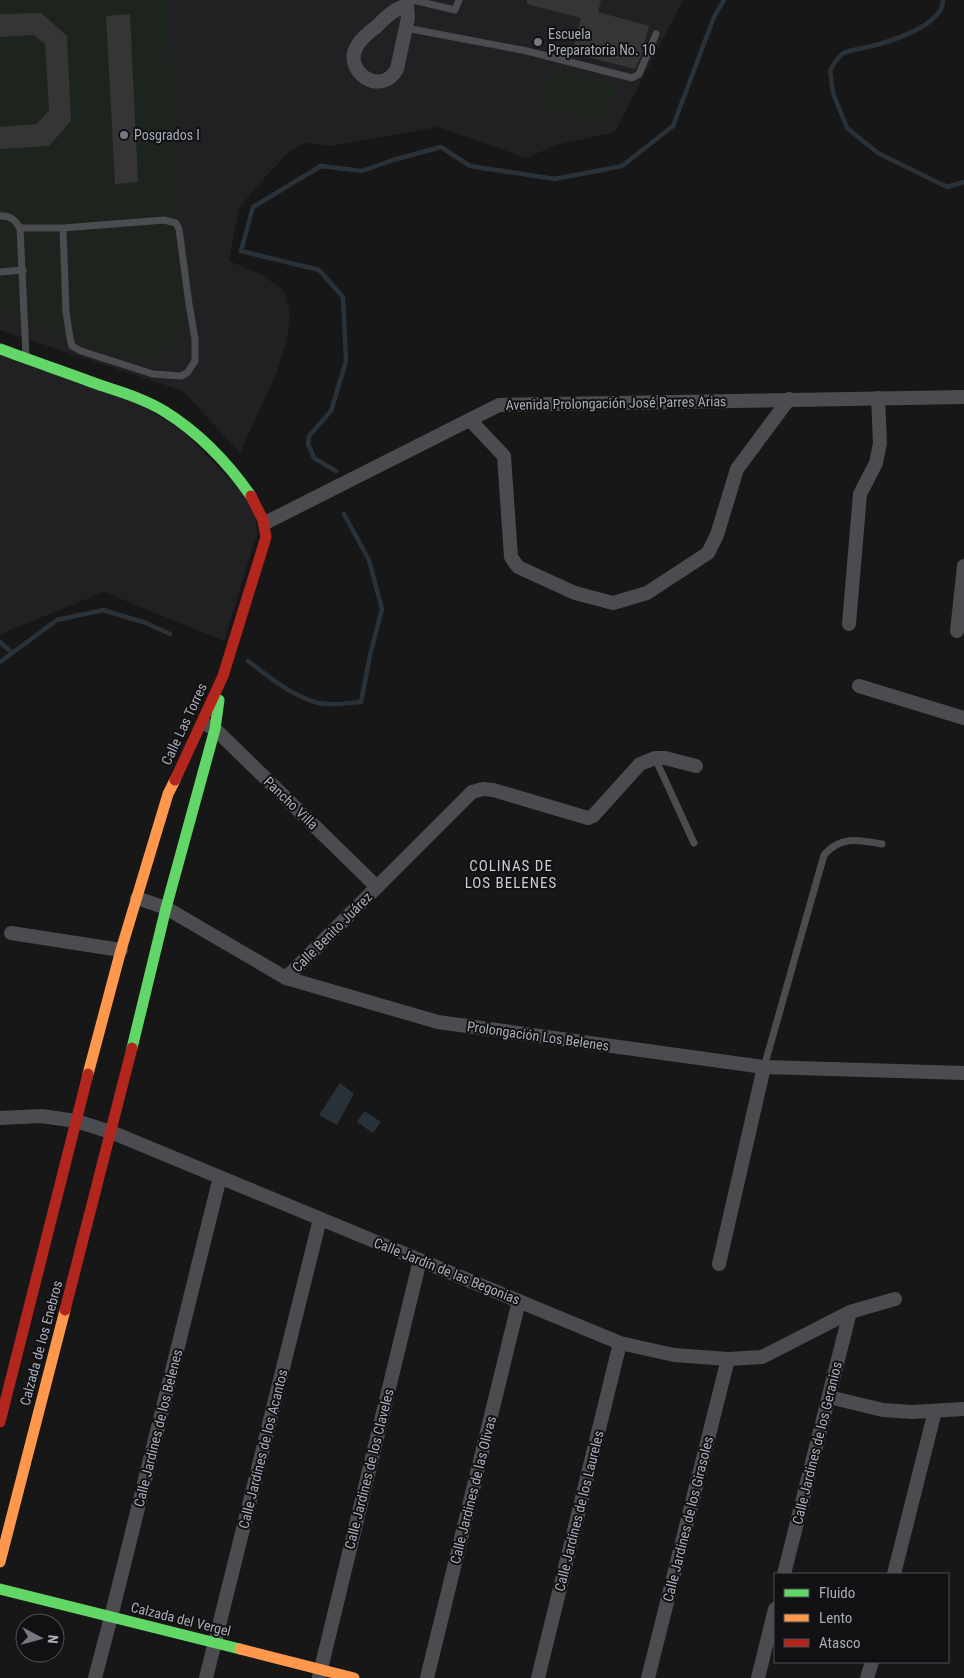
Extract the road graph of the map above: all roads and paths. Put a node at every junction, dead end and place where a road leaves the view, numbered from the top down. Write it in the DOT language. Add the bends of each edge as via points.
graph roads {
  1 [pos="459,0"];
  2 [pos="409,2"];
  3 [pos="438,3"];
  4 [pos="406,28"];
  5 [pos="656,34"];
  6 [pos="0,216"];
  7 [pos="20,228"];
  8 [pos="63,228"];
  9 [pos="23,270"];
  10 [pos="0,272"];
  11 [pos="0,349"];
  12 [pos="26,358"];
  13 [pos="964,397"];
  14 [pos="878,398"];
  15 [pos="789,399"];
  16 [pos="470,420"];
  17 [pos="266,523"];
  18 [pos="964,566"];
  19 [pos="849,624"];
  20 [pos="957,631"];
  21 [pos="223,676"];
  22 [pos="859,686"];
  23 [pos="964,718"];
  24 [pos="202,722"];
  25 [pos="215,729"];
  26 [pos="655,758"];
  27 [pos="696,766"];
  28 [pos="694,843"];
  29 [pos="882,844"];
  30 [pos="377,887"];
  31 [pos="137,898"];
  32 [pos="166,908"];
  33 [pos="11,933"];
  34 [pos="121,950"];
  35 [pos="286,978"];
  36 [pos="764,1066"];
  37 [pos="964,1074"];
  38 [pos="0,1118"];
  39 [pos="76,1121"];
  40 [pos="112,1132"];
  41 [pos="220,1177"];
  42 [pos="320,1219"];
  43 [pos="420,1260"];
  44 [pos="719,1264"];
  45 [pos="895,1299"];
  46 [pos="519,1301"];
  47 [pos="850,1312"];
  48 [pos="620,1343"];
  49 [pos="728,1359"];
  50 [pos="829,1397"];
  51 [pos="964,1409"];
  52 [pos="935,1411"];
  53 [pos="0,1422"];
  54 [pos="0,1562"];
  55 [pos="784,1573"];
  56 [pos="894,1573"];
  57 [pos="0,1589"];
  58 [pos="774,1613"];
  59 [pos="111,1617"];
  60 [pos="215,1643"];
  61 [pos="872,1663"];
  62 [pos="319,1674"];
  63 [pos="95,1678"];
  64 [pos="206,1678"];
  65 [pos="354,1678"];
  66 [pos="427,1678"];
  67 [pos="538,1678"];
  68 [pos="648,1678"];
  69 [pos="758,1678"];
  70 [pos="868,1678"];
  1 -- 3 [label="lane" via="455,10"];
  2 -- 3 [label="lane"];
  2 -- 4 [label="street"];
  2 -- 4 [label="street" via="396,9 357,45 354,59 358,72 375,82 390,78 399,64"];
  4 -- 5 [label="lane" via="527,51 632,78 639,74"];
  6 -- 7 [label="lane" via="6,215 15,220"];
  7 -- 8 [label="lane"];
  7 -- 9 [label="lane"];
  8 -- 8 [label="lane" via="66,312 72,346 153,374 181,376 187,373 195,361 195,339 180,229 176,223 164,220"];
  9 -- 10 [label="lane"];
  9 -- 12 [label="lane"];
  11 -- 12 [label="main road"];
  12 -- 17 [label="main road" via="138,398 182,423 230,468 252,495"];
  13 -- 14 [label="street, Avenida Prolongación José Parres Arias"];
  14 -- 15 [label="street, Avenida Prolongación José Parres Arias"];
  14 -- 19 [label="street" via="880,443 876,463 860,494"];
  15 -- 16 [label="street, Avenida Prolongación José Parres Arias" via="499,405"];
  15 -- 16 [label="street" via="737,469 718,535 708,553 647,593 613,602 575,594 518,567 511,557 504,456"];
  16 -- 17 [label="street, Avenida Prolongación José Parres Arias"];
  17 -- 21 [label="main road" via="263,549"];
  18 -- 20 [label="street"];
  21 -- 24 [label="main road, Calle Las Torres"];
  21 -- 25 [label="main road, Calle Las Torres"];
  22 -- 23 [label="street"];
  24 -- 25 [label="street, Pancho Villa"];
  24 -- 31 [label="main road, Calle Las Torres" via="168,794"];
  25 -- 30 [label="street, Pancho Villa"];
  25 -- 32 [label="main road, Calle Las Torres"];
  26 -- 27 [label="street"];
  26 -- 28 [label="lane"];
  26 -- 30 [label="street, Calle Benito Juárez" via="640,764 588,818 493,790 472,792"];
  29 -- 36 [label="lane" via="852,839 830,848 824,855"];
  30 -- 35 [label="street, Calle Benito Juárez"];
  31 -- 32 [label="street, Prolongación Los Belenes"];
  31 -- 34 [label="main road, Calle Las Torres"];
  32 -- 35 [label="street, Prolongación Los Belenes"];
  32 -- 40 [label="main road, Calle Las Torres"];
  33 -- 34 [label="street"];
  34 -- 39 [label="main road, Calle Las Torres"];
  35 -- 36 [label="street, Prolongación Los Belenes" via="438,1022"];
  36 -- 37 [label="street, Prolongación Los Belenes"];
  36 -- 44 [label="street"];
  38 -- 39 [label="street, Calle Jardín de las Begonias" via="42,1116"];
  39 -- 40 [label="street, Calle Jardín de las Begonias"];
  39 -- 53 [label="main road, Calzada de los Enebros"];
  40 -- 41 [label="street, Calle Jardín de las Begonias"];
  40 -- 54 [label="main road, Calzada de los Enebros"];
  41 -- 42 [label="street, Calle Jardín de las Begonias"];
  41 -- 59 [label="street, Calle Jardines de los Belenes"];
  42 -- 43 [label="street, Calle Jardín de las Begonias"];
  42 -- 60 [label="street, Calle Jardines de los Acantos"];
  43 -- 46 [label="street, Calle Jardín de las Begonias"];
  43 -- 62 [label="street, Calle Jardines de los Claveles"];
  45 -- 47 [label="street, Calle Jardín de las Begonias"];
  46 -- 48 [label="street, Calle Jardín de las Begonias"];
  46 -- 66 [label="street, Calle Jardines de las Olivas"];
  47 -- 49 [label="street, Calle Jardín de las Begonias" via="762,1357"];
  47 -- 50 [label="street, Calle Jardines de los Geranios"];
  48 -- 49 [label="street, Calle Jardín de las Begonias" via="674,1354"];
  48 -- 67 [label="street, Calle Jardines de los Laureles"];
  49 -- 68 [label="street, Calle Jardines de los Girasoles"];
  50 -- 52 [label="street" via="883,1410"];
  50 -- 55 [label="street, Calle Jardines de los Geranios"];
  51 -- 52 [label="street"];
  52 -- 56 [label="street"];
  57 -- 59 [label="main road, Calzada del Vergel"];
  58 -- 69 [label="street"];
  59 -- 60 [label="main road, Calzada del Vergel"];
  59 -- 63 [label="street, Calle Jardines de los Belenes"];
  60 -- 62 [label="main road, Calzada del Vergel"];
  60 -- 64 [label="street, Calle Jardines de los Acantos"];
  61 -- 70 [label="street"];
  62 -- 65 [label="main road, Calzada del Vergel"];
}
